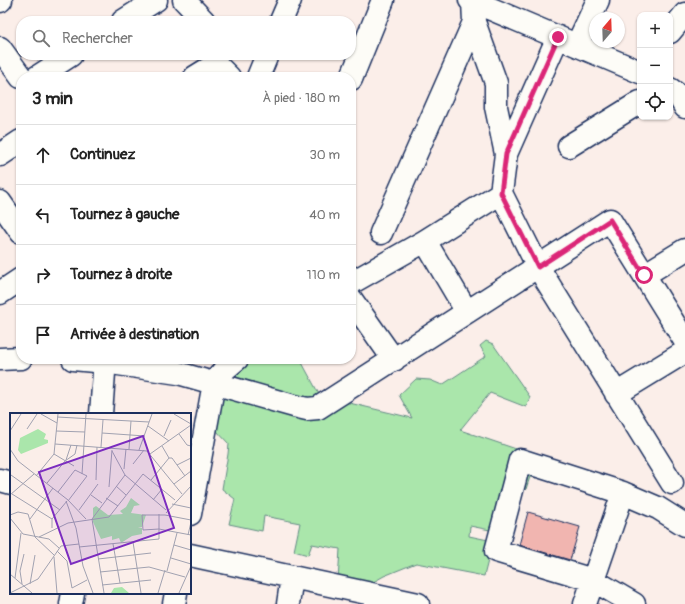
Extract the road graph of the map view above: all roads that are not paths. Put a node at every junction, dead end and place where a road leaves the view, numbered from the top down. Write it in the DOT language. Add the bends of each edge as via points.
graph roads {
  1 [pos="156,0"];
  2 [pos="184,0"];
  3 [pos="290,0"];
  4 [pos="383,0"];
  5 [pos="598,0"];
  6 [pos="472,8"];
  7 [pos="685,14"];
  8 [pos="131,16"];
  9 [pos="199,16"];
  10 [pos="283,16"];
  11 [pos="673,28"];
  12 [pos="568,41"];
  13 [pos="0,48"];
  14 [pos="63,60"];
  15 [pos="265,60"];
  16 [pos="637,69"];
  17 [pos="17,72"];
  18 [pos="45,72"];
  19 [pos="203,72"];
  20 [pos="224,72"];
  21 [pos="260,72"];
  22 [pos="354,72"];
  23 [pos="673,91"];
  24 [pos="637,104"];
  25 [pos="685,106"];
  26 [pos="16,144"];
  27 [pos="569,146"];
  28 [pos="506,154"];
  29 [pos="0,155"];
  30 [pos="501,193"];
  31 [pos="0,202"];
  32 [pos="16,225"];
  33 [pos="381,233"];
  34 [pos="425,241"];
  35 [pos="685,250"];
  36 [pos="538,267"];
  37 [pos="644,275"];
  38 [pos="356,280"];
  39 [pos="16,282"];
  40 [pos="0,293"];
  41 [pos="356,307"];
  42 [pos="467,312"];
  43 [pos="685,341"];
  44 [pos="685,352"];
  45 [pos="16,358"];
  46 [pos="0,359"];
  47 [pos="394,360"];
  48 [pos="105,364"];
  49 [pos="152,364"];
  50 [pos="231,364"];
  51 [pos="176,366"];
  52 [pos="214,383"];
  53 [pos="616,394"];
  54 [pos="101,413"];
  55 [pos="0,480"];
  56 [pos="678,480"];
  57 [pos="10,483"];
  58 [pos="623,493"];
  59 [pos="658,508"];
  60 [pos="191,509"];
  61 [pos="685,525"];
  62 [pos="191,555"];
  63 [pos="292,577"];
  64 [pos="593,580"];
  65 [pos="73,594"];
  66 [pos="176,594"];
  67 [pos="71,604"];
  68 [pos="174,604"];
  69 [pos="288,604"];
  70 [pos="415,604"];
  71 [pos="585,604"];
  72 [pos="634,604"];
  1 -- 8 [label="street"];
  2 -- 9 [label="street"];
  3 -- 10 [label="street"];
  4 -- 22 [label="street"];
  5 -- 12 [label="street"];
  6 -- 12 [label="street"];
  6 -- 28 [label="street" via="496,83 496,107"];
  6 -- 33 [label="street"];
  7 -- 11 [label="street"];
  12 -- 16 [label="street"];
  12 -- 28 [label="street"];
  13 -- 17 [label="street"];
  14 -- 18 [label="street"];
  15 -- 21 [label="street"];
  19 -- 20 [label="street" via="216,64"];
  23 -- 25 [label="street"];
  24 -- 27 [label="street"];
  26 -- 29 [label="street"];
  28 -- 30 [label="street"];
  30 -- 34 [label="street"];
  30 -- 36 [label="street"];
  31 -- 32 [label="street"];
  34 -- 38 [label="street"];
  34 -- 42 [label="street"];
  35 -- 37 [label="street"];
  36 -- 37 [label="street" via="610,220"];
  36 -- 42 [label="street"];
  36 -- 53 [label="street"];
  37 -- 43 [label="street"];
  39 -- 40 [label="street"];
  41 -- 47 [label="street"];
  42 -- 47 [label="street"];
  44 -- 53 [label="street"];
  45 -- 46 [label="street"];
  47 -- 52 [label="street" via="318,408 294,406"];
  48 -- 54 [label="street"];
  49 -- 51 [label="street"];
  50 -- 52 [label="street"];
  51 -- 52 [label="street"];
  52 -- 60 [label="street"];
  53 -- 56 [label="street"];
  55 -- 57 [label="street"];
  56 -- 59 [label="street"];
  58 -- 59 [label="street"];
  58 -- 64 [label="street"];
  58 -- 64 [label="street" via="520,460 496,551"];
  59 -- 61 [label="street"];
  62 -- 63 [label="street"];
  63 -- 69 [label="street"];
  63 -- 70 [label="street"];
  64 -- 71 [label="street"];
  64 -- 72 [label="street"];
  65 -- 67 [label="street"];
  66 -- 68 [label="street"];
}
